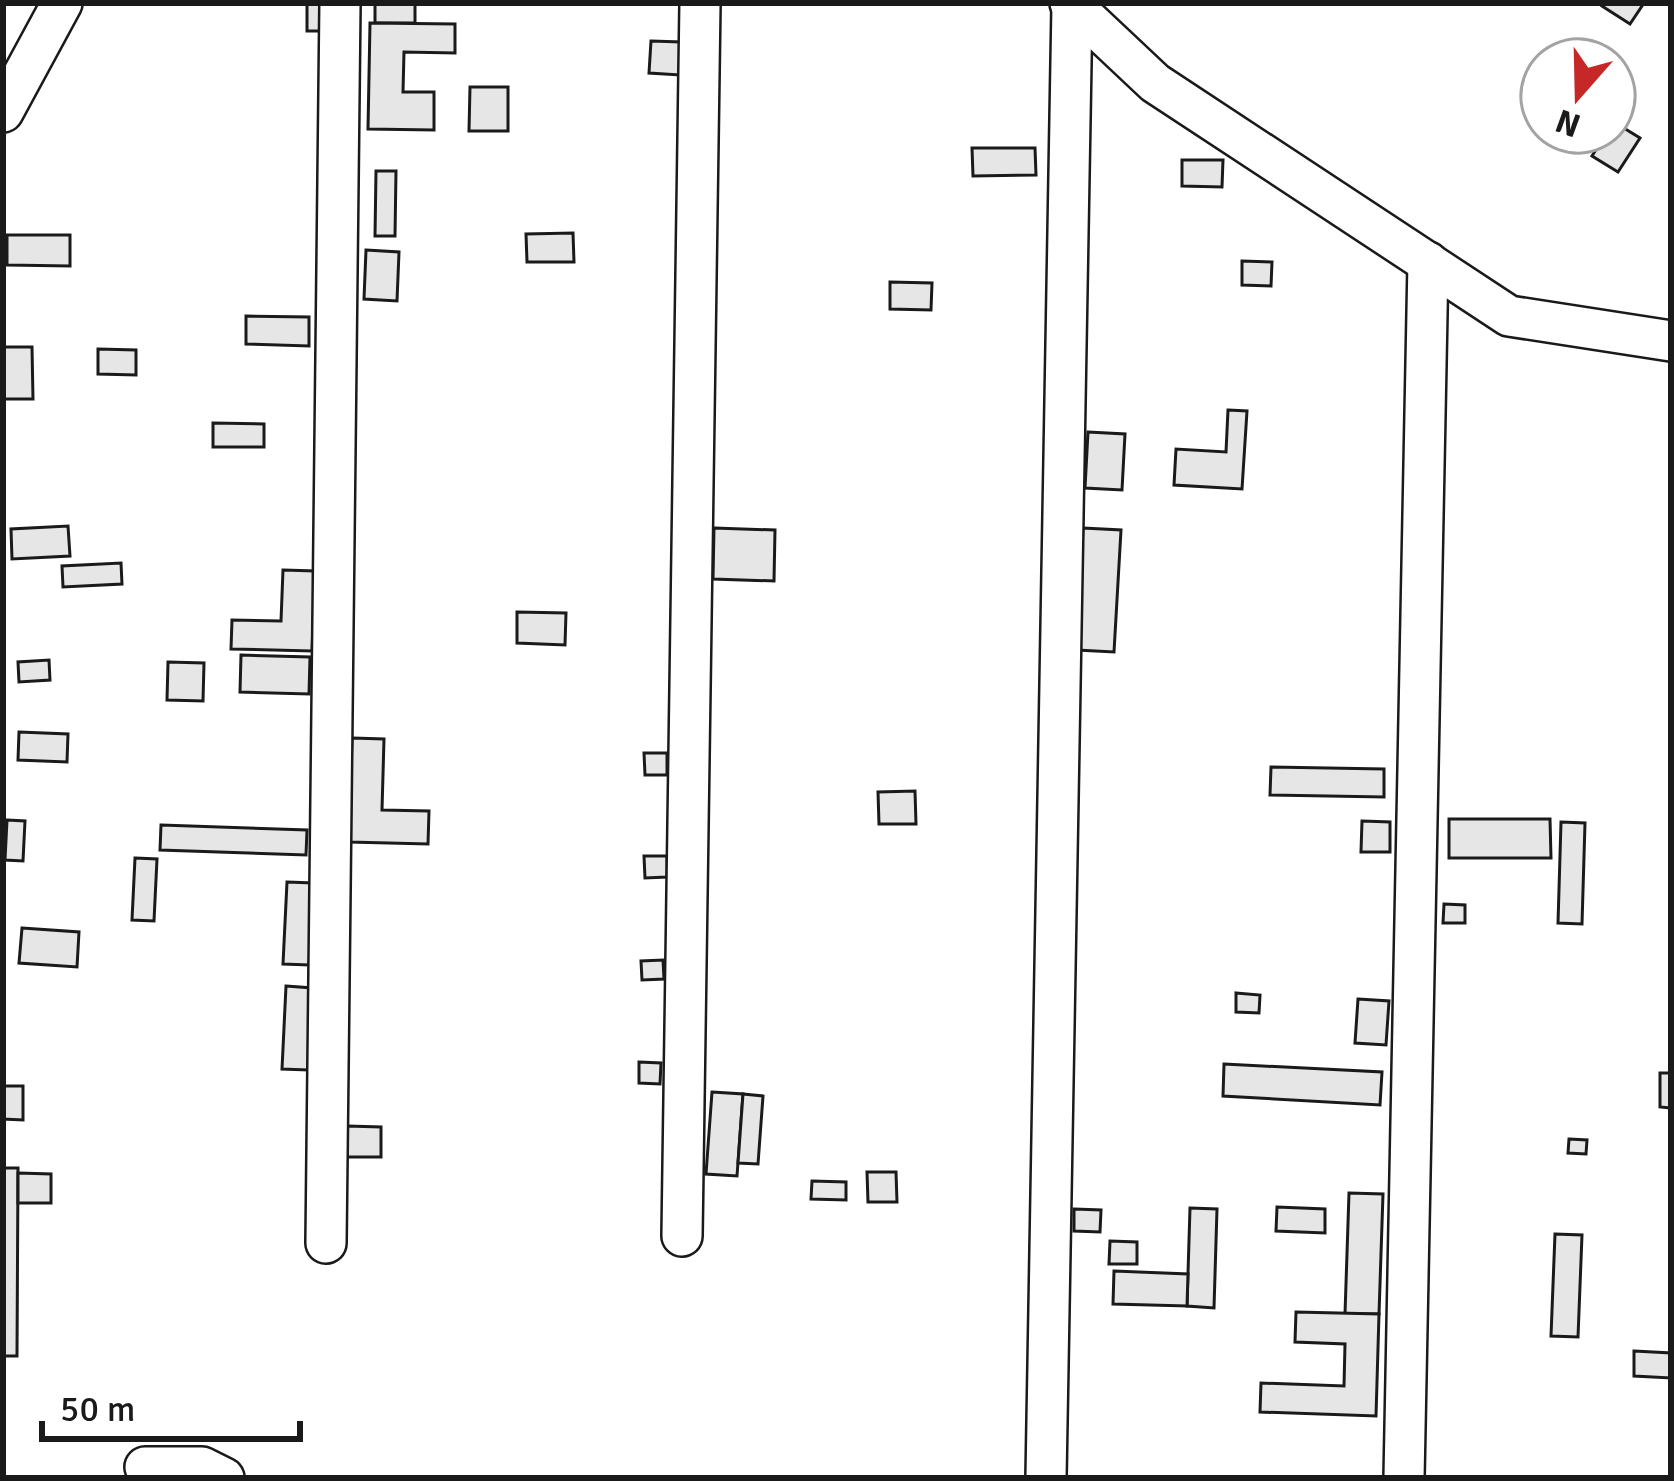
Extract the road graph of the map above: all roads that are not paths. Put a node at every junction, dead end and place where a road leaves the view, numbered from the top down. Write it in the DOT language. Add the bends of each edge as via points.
graph roads {
  1 [pos="62,3"];
  2 [pos="340,3"];
  3 [pos="700,3"];
  4 [pos="1071,4"];
  5 [pos="3,112"];
  6 [pos="1428,262"];
  7 [pos="1671,340"];
  8 [pos="682,1236"];
  9 [pos="326,1243"];
  10 [pos="145,1467"];
  11 [pos="224,1478"];
  12 [pos="1046,1478"];
  13 [pos="1404,1478"];
  1 -- 5 [label="street"];
  2 -- 9 [label="street"];
  3 -- 8 [label="street"];
  4 -- 6 [label="street" via="1155,83"];
  4 -- 12 [label="street"];
  6 -- 7 [label="street" via="1509,316"];
  6 -- 13 [label="street"];
  10 -- 11 [label="street" via="202,1467"];
}
